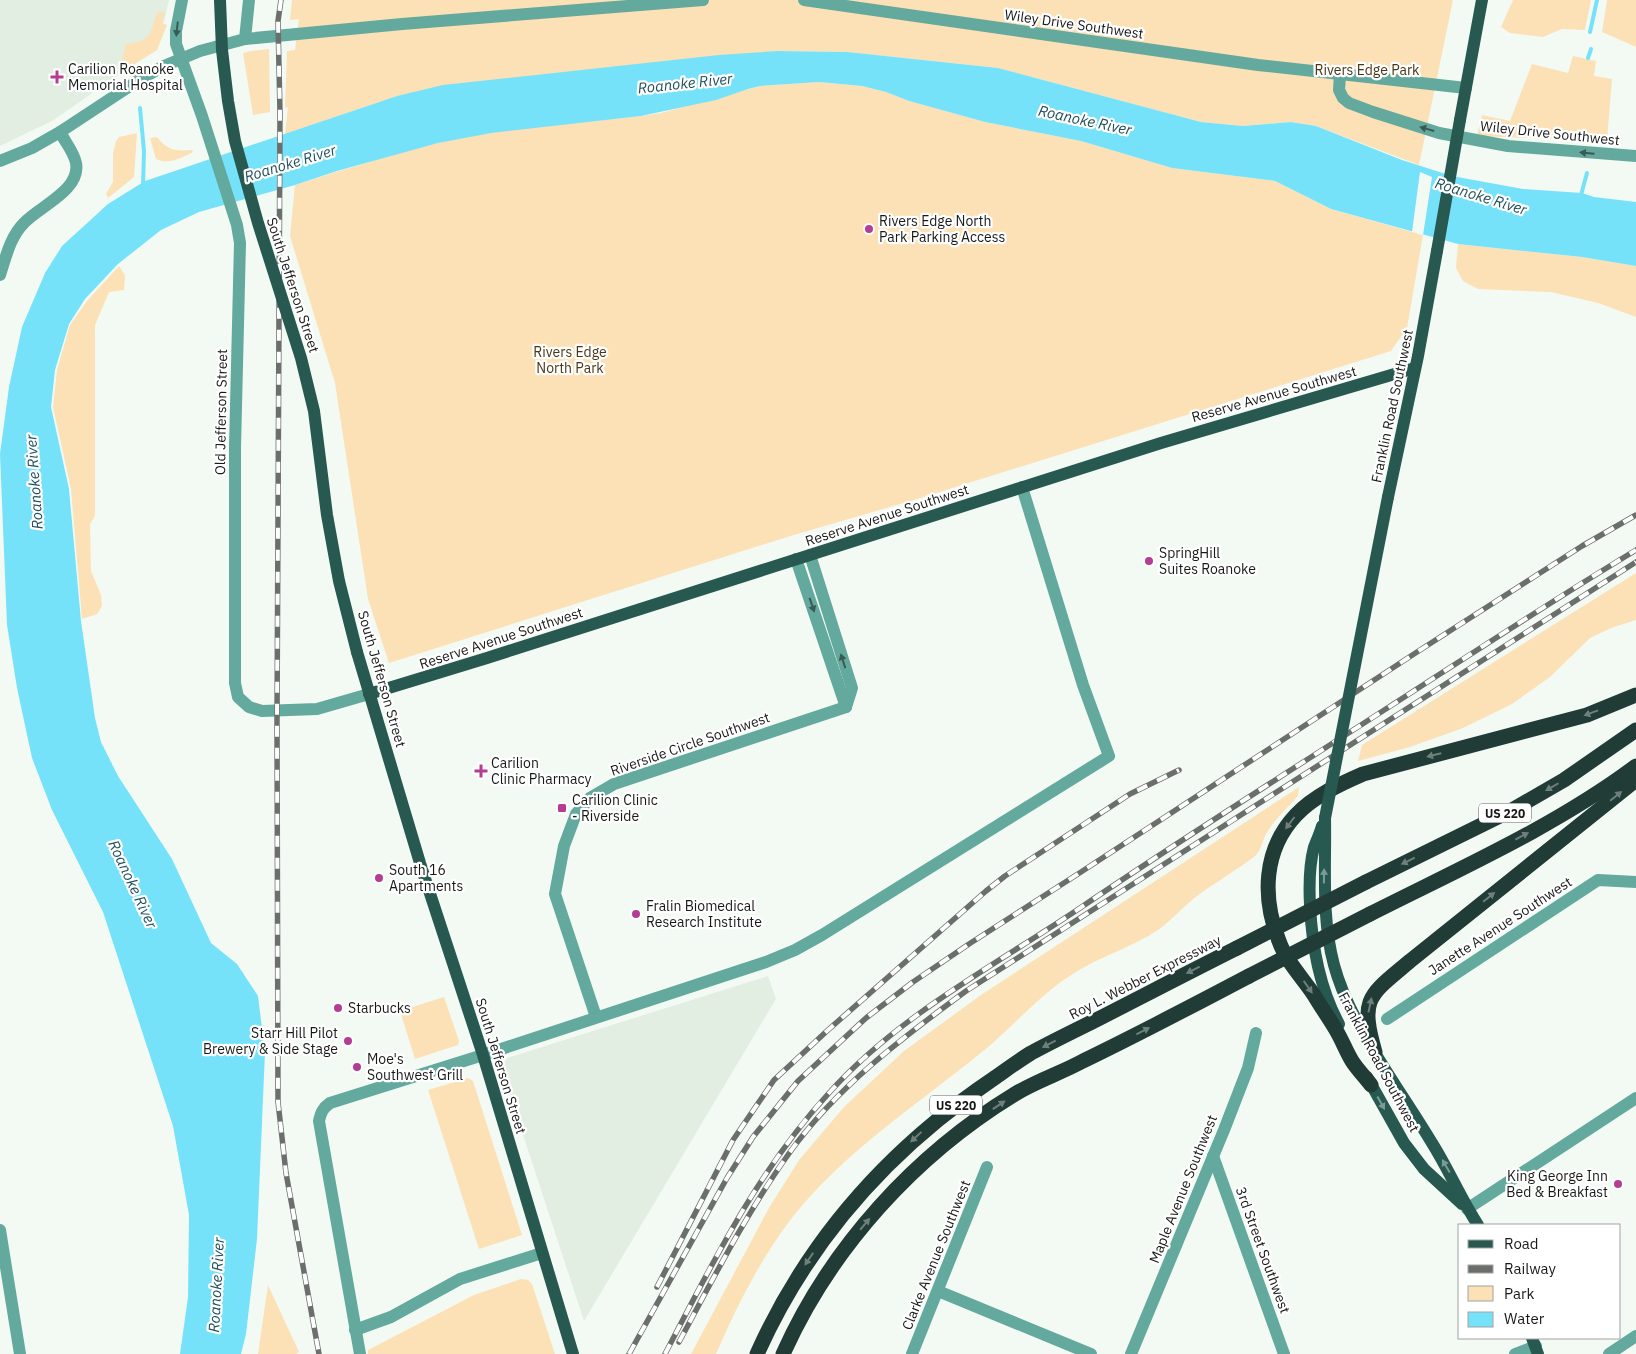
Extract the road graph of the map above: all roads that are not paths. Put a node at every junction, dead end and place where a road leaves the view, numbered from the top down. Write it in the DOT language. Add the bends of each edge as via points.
graph roads {
  1 [pos="182,0"];
  2 [pos="220,0"];
  3 [pos="249,0"];
  4 [pos="703,0"];
  5 [pos="804,0"];
  6 [pos="1482,0"];
  7 [pos="246,39"];
  8 [pos="181,58"];
  9 [pos="1340,75"];
  10 [pos="1466,88"];
  11 [pos="60,132"];
  12 [pos="1636,156"];
  13 [pos="0,161"];
  14 [pos="0,275"];
  15 [pos="1415,368"];
  16 [pos="1022,487"];
  17 [pos="810,555"];
  18 [pos="796,559"];
  19 [pos="370,694"];
  20 [pos="1636,695"];
  21 [pos="846,707"];
  22 [pos="1636,730"];
  23 [pos="1636,766"];
  24 [pos="1636,780"];
  25 [pos="1325,818"];
  26 [pos="1636,882"];
  27 [pos="596,1017"];
  28 [pos="1387,1019"];
  29 [pos="1256,1033"];
  30 [pos="1375,1052"];
  31 [pos="483,1055"];
  32 [pos="1371,1085"];
  33 [pos="1636,1098"];
  34 [pos="1213,1156"];
  35 [pos="987,1167"];
  36 [pos="1467,1209"];
  37 [pos="1477,1224"];
  38 [pos="0,1230"];
  39 [pos="542,1253"];
  40 [pos="938,1291"];
  41 [pos="355,1330"];
  42 [pos="1636,1336"];
  43 [pos="1535,1346"];
  44 [pos="20,1354"];
  45 [pos="360,1354"];
  46 [pos="573,1354"];
  47 [pos="757,1354"];
  48 [pos="783,1354"];
  49 [pos="912,1354"];
  50 [pos="1091,1354"];
  51 [pos="1131,1354"];
  52 [pos="1284,1354"];
  53 [pos="1515,1354"];
  54 [pos="1609,1354"];
  1 -- 8 [label="street, Old Jefferson Street, one-way" via="176,31"];
  2 -- 19 [label="main road, South Jefferson Street, bridge" via="223,59 235,141 310,393 339,581"];
  3 -- 7 [label="street"];
  4 -- 7 [label="street"];
  5 -- 9 [label="street, Wiley Drive Southwest"];
  6 -- 10 [label="main road, Franklin Road Southwest"];
  7 -- 8 [label="street"];
  8 -- 11 [label="street" via="139,80"];
  8 -- 19 [label="street, Old Jefferson Street" via="237,225 240,243 235,447 235,683 238,697 249,707 262,711 317,709"];
  9 -- 10 [label="street, Wiley Drive Southwest"];
  12 -- 9 [label="street, Wiley Drive Southwest, one-way" via="1508,146 1439,133 1349,103 1339,90"];
  10 -- 15 [label="main road, Franklin Road Southwest, bridge"];
  11 -- 13 [label="street"];
  11 -- 14 [label="street" via="76,161 74,180 14,235"];
  15 -- 16 [label="main road, Reserve Avenue Southwest"];
  15 -- 25 [label="main road, Franklin Road Southwest, bridge"];
  16 -- 17 [label="main road, Reserve Avenue Southwest"];
  16 -- 27 [label="street" via="1083,685 1109,756 795,950"];
  17 -- 18 [label="main road, Reserve Avenue Southwest"];
  21 -- 17 [label="street, one-way" via="852,688"];
  18 -- 19 [label="main road, Reserve Avenue Southwest"];
  18 -- 21 [label="street, one-way"];
  19 -- 31 [label="main road, South Jefferson Street" via="420,863"];
  20 -- 32 [label="highway, one-way" via="1587,715 1364,774 1329,790 1306,806 1286,827 1271,860 1268,877 1269,908 1279,942 1336,1030 1352,1062"];
  21 -- 27 [label="street, Riverside Circle Southwest" via="614,784 590,798 576,814 564,846 555,894"];
  22 -- 47 [label="highway, Roy L. Webber Expressway / US 220, one-way, bridge" via="1564,780 1512,810 1031,1053 961,1102 922,1132 857,1196 808,1260 785,1297"];
  48 -- 23 [label="highway, US 220, one-way, bridge" via="825,1278 878,1208 907,1178 968,1127 1016,1094 1548,822"];
  30 -- 24 [label="highway, one-way" via="1368,1017 1374,993"];
  30 -- 25 [label="main road, Franklin Road Southwest, one-way" via="1343,992 1329,942 1324,886"];
  25 -- 32 [label="main road, Franklin Road Southwest" via="1314,848 1309,885 1318,972 1333,1013"];
  26 -- 28 [label="street, Janette Avenue Southwest" via="1598,880"];
  27 -- 31 [label="street"];
  29 -- 34 [label="street, Maple Avenue Southwest" via="1248,1068"];
  36 -- 30 [label="main road, Franklin Road Southwest, one-way" via="1449,1170"];
  31 -- 39 [label="main road, South Jefferson Street"];
  31 -- 41 [label="street" via="330,1103 320,1113"];
  32 -- 36 [label="main road, Franklin Road Southwest, one-way" via="1424,1169"];
  33 -- 36 [label="street"];
  34 -- 51 [label="street, Maple Avenue Southwest"];
  34 -- 52 [label="street, 3rd Street Southwest"];
  35 -- 40 [label="street, Clarke Avenue Southwest"];
  36 -- 37 [label="main road, Franklin Road Southwest"];
  38 -- 44 [label="street"];
  39 -- 41 [label="street" via="460,1279 391,1317"];
  39 -- 46 [label="main road, South Jefferson Street"];
  40 -- 49 [label="street, Clarke Avenue Southwest"];
  40 -- 50 [label="street"];
  41 -- 45 [label="street"];
  42 -- 54 [label="street"];
  43 -- 53 [label="street"];
}
